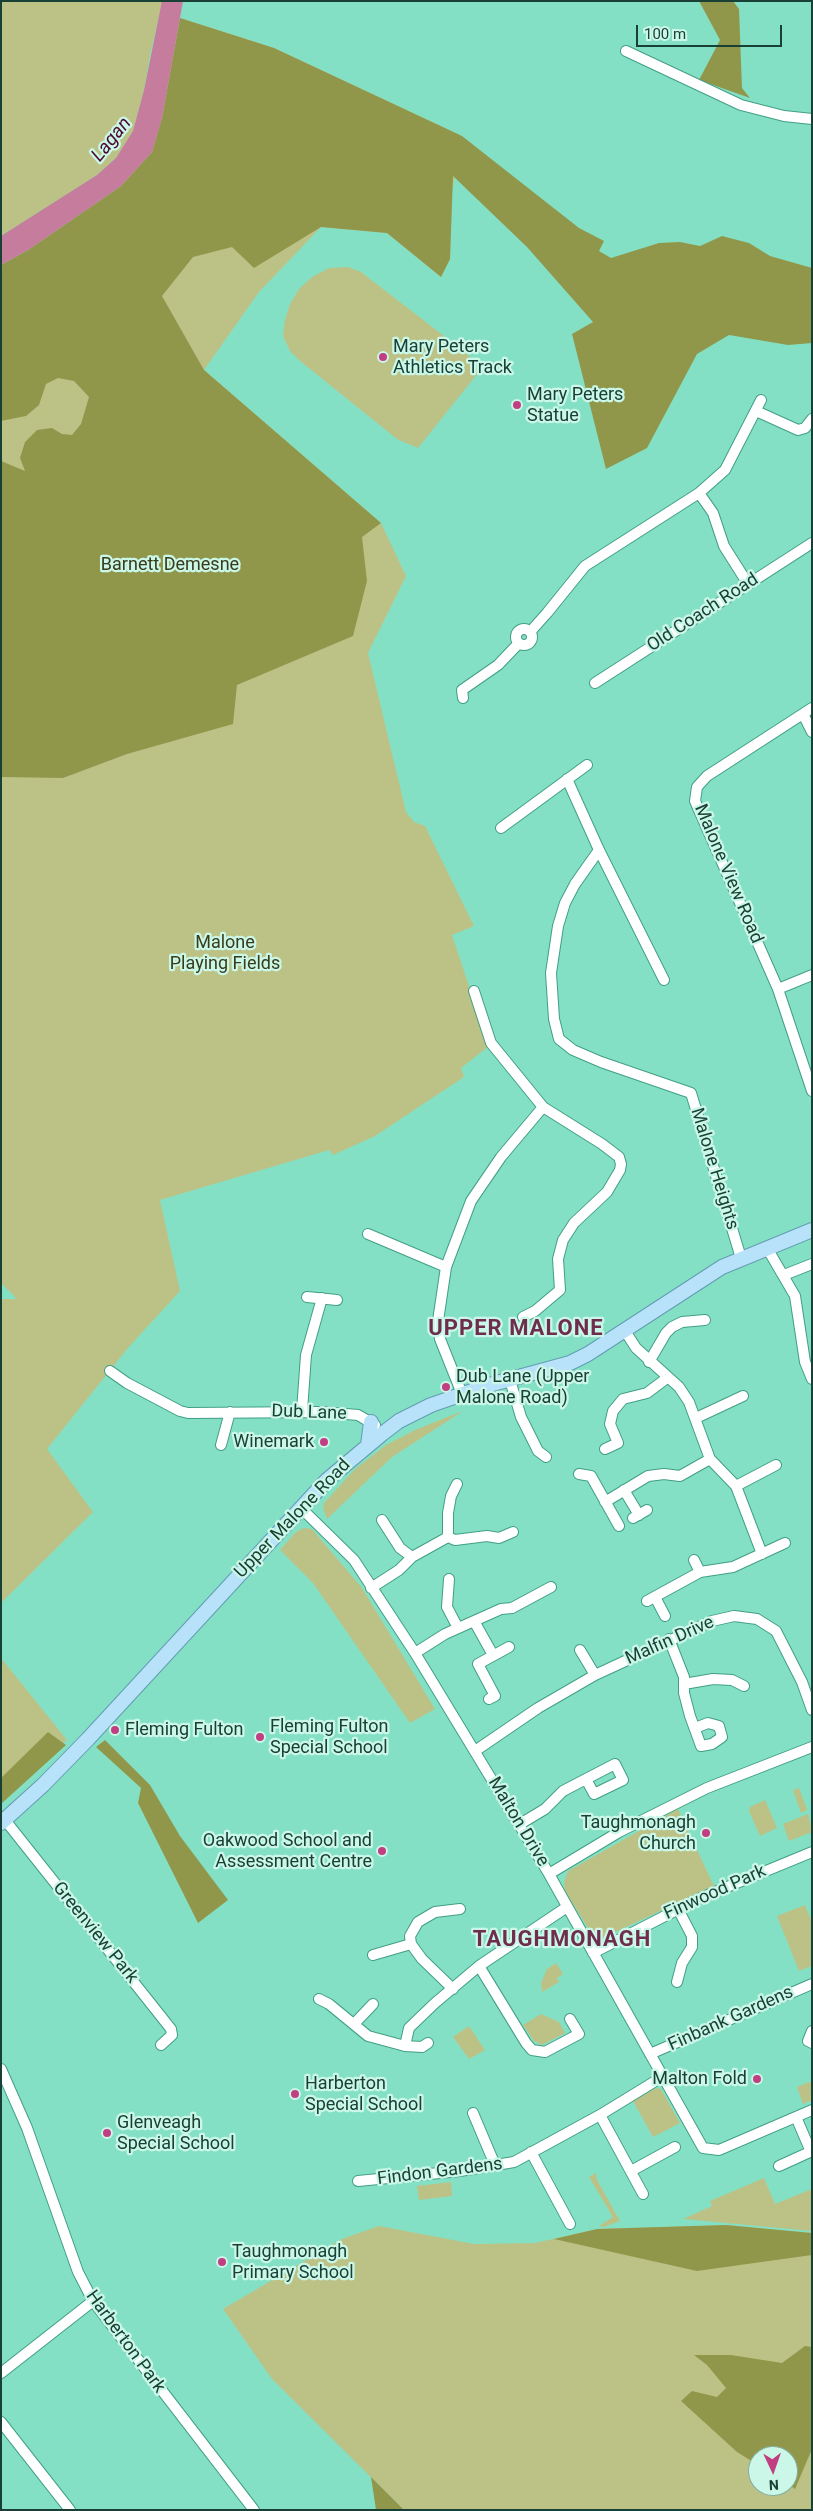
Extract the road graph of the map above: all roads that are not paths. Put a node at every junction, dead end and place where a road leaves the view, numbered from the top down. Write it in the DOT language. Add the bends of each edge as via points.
graph roads {
  1 [pos="626,51"];
  2 [pos="812,120"];
  3 [pos="761,400"];
  4 [pos="756,411"];
  5 [pos="812,420"];
  6 [pos="699,493"];
  7 [pos="812,543"];
  8 [pos="748,584"];
  9 [pos="595,683"];
  10 [pos="464,698"];
  11 [pos="807,711"];
  12 [pos="812,732"];
  13 [pos="587,765"];
  14 [pos="567,779"];
  15 [pos="501,828"];
  16 [pos="599,850"];
  17 [pos="812,975"];
  18 [pos="664,980"];
  19 [pos="778,990"];
  20 [pos="474,991"];
  21 [pos="812,1091"];
  22 [pos="543,1107"];
  23 [pos="812,1230"];
  24 [pos="368,1234"];
  25 [pos="767,1248"];
  26 [pos="741,1258"];
  27 [pos="812,1264"];
  28 [pos="446,1267"];
  29 [pos="784,1275"];
  30 [pos="307,1297"];
  31 [pos="322,1298"];
  32 [pos="337,1300"];
  33 [pos="523,1317"];
  34 [pos="705,1320"];
  35 [pos="625,1331"];
  36 [pos="649,1362"];
  37 [pos="110,1371"];
  38 [pos="667,1378"];
  39 [pos="812,1379"];
  40 [pos="510,1380"];
  41 [pos="462,1394"];
  42 [pos="739,1401"];
  43 [pos="302,1411"];
  44 [pos="230,1412"];
  45 [pos="696,1418"];
  46 [pos="371,1422"];
  47 [pos="382,1434"];
  48 [pos="221,1445"];
  49 [pos="368,1445"];
  50 [pos="605,1449"];
  51 [pos="546,1457"];
  52 [pos="710,1459"];
  53 [pos="774,1469"];
  54 [pos="579,1474"];
  55 [pos="457,1484"];
  56 [pos="736,1486"];
  57 [pos="624,1490"];
  58 [pos="605,1502"];
  59 [pos="301,1508"];
  60 [pos="640,1515"];
  61 [pos="382,1520"];
  62 [pos="619,1526"];
  63 [pos="513,1532"];
  64 [pos="448,1537"];
  65 [pos="785,1543"];
  66 [pos="762,1554"];
  67 [pos="412,1557"];
  68 [pos="694,1560"];
  69 [pos="700,1572"];
  70 [pos="449,1580"];
  71 [pos="551,1587"];
  72 [pos="371,1588"];
  73 [pos="665,1616"];
  74 [pos="474,1621"];
  75 [pos="458,1628"];
  76 [pos="669,1639"];
  77 [pos="509,1647"];
  78 [pos="580,1650"];
  79 [pos="415,1653"];
  80 [pos="493,1655"];
  81 [pos="595,1675"];
  82 [pos="684,1684"];
  83 [pos="744,1686"];
  84 [pos="489,1699"];
  85 [pos="812,1710"];
  86 [pos="695,1728"];
  87 [pos="812,1748"];
  88 [pos="475,1751"];
  89 [pos="586,1779"];
  90 [pos="3,1821"];
  91 [pos="520,1824"];
  92 [pos="812,1852"];
  93 [pos="549,1874"];
  94 [pos="567,1907"];
  95 [pos="460,1909"];
  96 [pos="678,1909"];
  97 [pos="411,1944"];
  98 [pos="593,1953"];
  99 [pos="373,1955"];
  100 [pos="479,1966"];
  101 [pos="678,1982"];
  102 [pos="812,1984"];
  103 [pos="453,1989"];
  104 [pos="319,1999"];
  105 [pos="373,2004"];
  106 [pos="570,2019"];
  107 [pos="354,2024"];
  108 [pos="812,2031"];
  109 [pos="428,2043"];
  110 [pos="812,2043"];
  111 [pos="161,2045"];
  112 [pos="405,2046"];
  113 [pos="650,2054"];
  114 [pos="1,2069"];
  115 [pos="662,2077"];
  116 [pos="812,2110"];
  117 [pos="473,2113"];
  118 [pos="600,2115"];
  119 [pos="796,2117"];
  120 [pos="675,2147"];
  121 [pos="811,2151"];
  122 [pos="531,2152"];
  123 [pos="495,2165"];
  124 [pos="779,2166"];
  125 [pos="632,2170"];
  126 [pos="358,2181"];
  127 [pos="642,2194"];
  128 [pos="570,2224"];
  129 [pos="93,2301"];
  130 [pos="1,2373"];
  131 [pos="1,2422"];
  132 [pos="70,2510"];
  133 [pos="254,2510"];
  1 -- 2 [label="street" via="741,105"];
  3 -- 4 [label="street"];
  4 -- 5 [label="street" via="798,430"];
  4 -- 6 [label="street" via="725,470"];
  6 -- 8 [label="street" via="713,513 724,546"];
  6 -- 10 [label="street" via="584,566 530,632 530,642 520,643 498,665 462,690"];
  7 -- 8 [label="street, Old Coach Road"];
  8 -- 9 [label="street, Old Coach Road"];
  11 -- 12 [label="street"];
  11 -- 19 [label="street, Malone View Road" via="707,776 697,787 695,801"];
  13 -- 14 [label="street"];
  14 -- 15 [label="street"];
  14 -- 16 [label="street"];
  16 -- 18 [label="street"];
  16 -- 26 [label="street, Malone Heights" via="575,884 558,926 551,974 554,1019 559,1039 573,1050 600,1062 691,1093"];
  17 -- 19 [label="street"];
  19 -- 21 [label="street, Malone View Road"];
  20 -- 22 [label="street" via="491,1043"];
  22 -- 28 [label="street" via="501,1157 471,1201"];
  22 -- 33 [label="street" via="619,1157 620,1170 607,1192 574,1223 563,1240 558,1260 560,1290"];
  23 -- 25 [label="main road, Upper Malone Road"];
  24 -- 28 [label="street"];
  25 -- 26 [label="main road, Upper Malone Road"];
  25 -- 29 [label="street"];
  26 -- 35 [label="main road, Upper Malone Road" via="698,1282"];
  27 -- 29 [label="street"];
  28 -- 41 [label="street" via="438,1321 440,1340"];
  29 -- 39 [label="street" via="795,1296 805,1362"];
  30 -- 31 [label="street"];
  31 -- 32 [label="street"];
  31 -- 43 [label="street" via="306,1355"];
  34 -- 36 [label="street" via="672,1326"];
  35 -- 36 [label="street"];
  35 -- 40 [label="main road, Upper Malone Road" via="570,1363"];
  36 -- 38 [label="street"];
  37 -- 44 [label="street, Dub Lane" via="180,1411"];
  38 -- 45 [label="street" via="679,1387"];
  38 -- 50 [label="street" via="647,1393 623,1399 613,1412 610,1424 618,1443"];
  40 -- 41 [label="main road, Upper Malone Road"];
  40 -- 51 [label="street" via="522,1417 538,1451"];
  41 -- 47 [label="main road, Upper Malone Road" via="423,1409"];
  42 -- 45 [label="street"];
  43 -- 44 [label="street, Dub Lane"];
  43 -- 46 [label="street, Dub Lane" via="358,1415"];
  44 -- 48 [label="street"];
  45 -- 52 [label="street"];
  46 -- 47 [label="street, Dub Lane"];
  46 -- 49 [label="main road"];
  47 -- 49 [label="main road, Upper Malone Road"];
  49 -- 59 [label="main road, Upper Malone Road"];
  52 -- 56 [label="street"];
  52 -- 57 [label="street" via="680,1476 648,1476"];
  53 -- 56 [label="street"];
  54 -- 58 [label="street" via="591,1476"];
  55 -- 64 [label="street" via="448,1512"];
  56 -- 66 [label="street"];
  57 -- 58 [label="street"];
  57 -- 60 [label="street"];
  58 -- 62 [label="street"];
  59 -- 72 [label="street, Malton Drive" via="354,1560"];
  59 -- 90 [label="main road, Upper Malone Road" via="88,1739 44,1785"];
  61 -- 67 [label="street" via="400,1548"];
  63 -- 64 [label="street" via="499,1538 487,1536 455,1540"];
  64 -- 67 [label="street"];
  65 -- 66 [label="street"];
  66 -- 69 [label="street" via="733,1567"];
  67 -- 72 [label="street" via="399,1570"];
  68 -- 69 [label="street"];
  69 -- 73 [label="street" via="651,1599"];
  70 -- 75 [label="street" via="447,1607"];
  71 -- 74 [label="street" via="512,1608"];
  72 -- 79 [label="street, Malton Drive"];
  74 -- 75 [label="street"];
  74 -- 80 [label="street"];
  75 -- 79 [label="street"];
  76 -- 81 [label="street, Malfin Drive"];
  76 -- 82 [label="street"];
  76 -- 85 [label="street, Malfin Drive" via="712,1621 734,1616 757,1619 776,1631 802,1682"];
  77 -- 80 [label="street"];
  78 -- 81 [label="street"];
  79 -- 88 [label="street, Malton Drive"];
  80 -- 84 [label="street" via="478,1664 495,1696"];
  81 -- 88 [label="street, Malfin Drive" via="538,1708"];
  82 -- 83 [label="street" via="713,1679 732,1680"];
  82 -- 86 [label="street"];
  87 -- 93 [label="street" via="707,1788 619,1832"];
  88 -- 91 [label="street, Malton Drive"];
  89 -- 91 [label="street" via="563,1791 545,1809"];
  90 -- 111 [label="street, Greenview Park" via="171,2029 172,2035"];
  91 -- 93 [label="street, Malton Drive"];
  92 -- 96 [label="street, Finwood Park"];
  93 -- 94 [label="street, Malton Drive"];
  94 -- 98 [label="street, Malton Drive"];
  94 -- 100 [label="street"];
  95 -- 97 [label="street" via="435,1912 418,1922 410,1936"];
  96 -- 98 [label="street, Finwood Park"];
  96 -- 101 [label="street" via="692,1936 692,1948 682,1963"];
  97 -- 99 [label="street"];
  97 -- 103 [label="street"];
  98 -- 113 [label="street, Malton Drive"];
  100 -- 103 [label="street"];
  100 -- 106 [label="street" via="532,2050 545,2052 579,2034"];
  102 -- 113 [label="street, Finbank Gardens"];
  103 -- 112 [label="street" via="409,2028"];
  104 -- 107 [label="street"];
  105 -- 107 [label="street"];
  107 -- 112 [label="street" via="368,2036"];
  108 -- 110 [label="street" via="808,2041"];
  109 -- 112 [label="street" via="422,2047"];
  113 -- 115 [label="street, Malton Drive"];
  114 -- 129 [label="street, Harberton Park" via="27,2128 78,2272"];
  115 -- 118 [label="street, Findon Gardens"];
  115 -- 119 [label="street, Malton Drive" via="703,2148 719,2150"];
  116 -- 119 [label="street"];
  117 -- 123 [label="street"];
  118 -- 122 [label="street, Findon Gardens"];
  118 -- 125 [label="street"];
  119 -- 121 [label="street"];
  120 -- 125 [label="street"];
  121 -- 124 [label="street"];
  122 -- 123 [label="street, Findon Gardens" via="514,2162"];
  122 -- 128 [label="street"];
  123 -- 126 [label="street, Findon Gardens"];
  125 -- 127 [label="street"];
  129 -- 130 [label="street"];
  129 -- 133 [label="street, Harberton Park"];
  131 -- 132 [label="street"];
}
